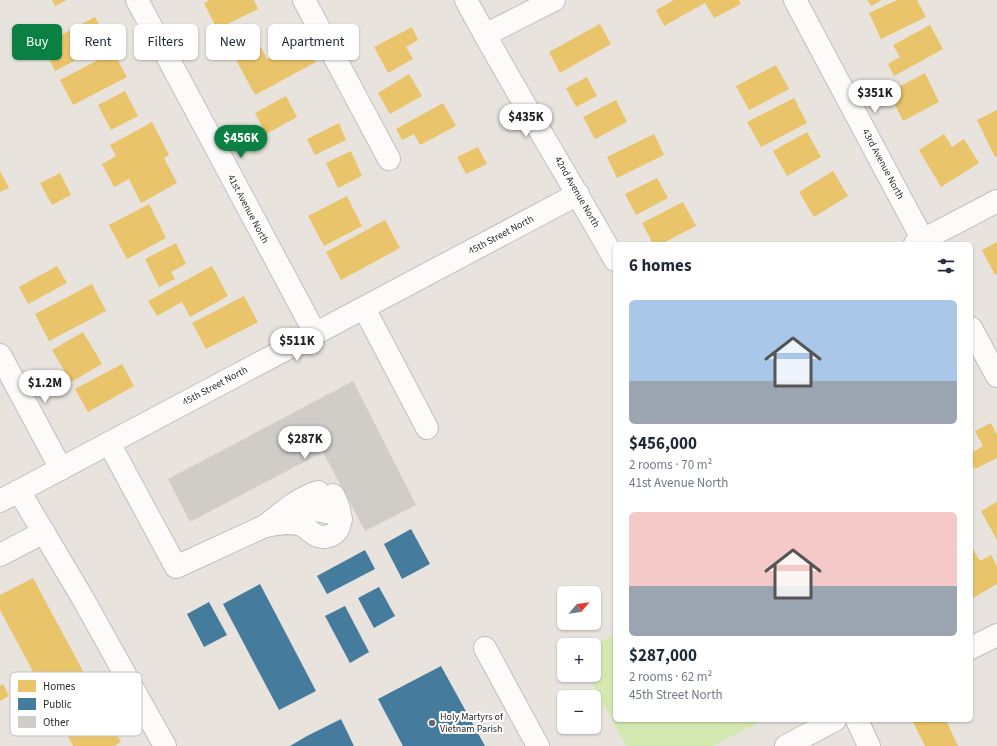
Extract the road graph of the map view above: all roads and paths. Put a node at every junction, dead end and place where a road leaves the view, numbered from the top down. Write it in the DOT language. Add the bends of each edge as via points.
graph roads {
  1 [pos="137,0"];
  2 [pos="304,0"];
  3 [pos="466,0"];
  4 [pos="554,0"];
  5 [pos="795,0"];
  6 [pos="485,35"];
  7 [pos="389,159"];
  8 [pos="578,194"];
  9 [pos="997,201"];
  10 [pos="920,242"];
  11 [pos="923,242"];
  12 [pos="613,256"];
  13 [pos="364,308"];
  14 [pos="973,332"];
  15 [pos="315,333"];
  16 [pos="0,355"];
  17 [pos="997,376"];
  18 [pos="427,428"];
  19 [pos="108,443"];
  20 [pos="61,469"];
  21 [pos="19,491"];
  22 [pos="0,501"];
  23 [pos="290,506"];
  24 [pos="341,519"];
  25 [pos="265,526"];
  26 [pos="44,532"];
  27 [pos="0,555"];
  28 [pos="997,635"];
  29 [pos="973,647"];
  30 [pos="485,648"];
  31 [pos="124,672"];
  32 [pos="142,705"];
  33 [pos="831,722"];
  34 [pos="858,722"];
  35 [pos="165,746"];
  36 [pos="538,746"];
  37 [pos="786,746"];
  38 [pos="869,746"];
  1 -- 15 [label="street, 41st Avenue North"];
  2 -- 7 [label="street"];
  3 -- 6 [label="street, 42nd Avenue North"];
  4 -- 6 [label="street"];
  5 -- 10 [label="street, 43rd Avenue North"];
  6 -- 8 [label="street, 42nd Avenue North"];
  8 -- 12 [label="street, 42nd Avenue North"];
  8 -- 13 [label="street, 45th Street North"];
  9 -- 11 [label="street"];
  13 -- 15 [label="street, 45th Street North"];
  13 -- 18 [label="street"];
  14 -- 17 [label="street"];
  15 -- 19 [label="street, 45th Street North"];
  16 -- 20 [label="street"];
  19 -- 20 [label="street, 45th Street North"];
  19 -- 25 [label="street" via="176,567"];
  20 -- 21 [label="street, 45th Street North"];
  21 -- 22 [label="street, 45th Street North"];
  21 -- 26 [label="street"];
  23 -- 24 [label="street" via="332,513"];
  23 -- 24 [label="street" via="308,495 326,493 339,504"];
  23 -- 25 [label="street"];
  24 -- 25 [label="street" via="335,533 323,537 302,525 285,522"];
  26 -- 27 [label="street"];
  26 -- 31 [label="street"];
  28 -- 29 [label="street"];
  30 -- 36 [label="street"];
  32 -- 35 [label="street"];
  33 -- 37 [label="street"];
  34 -- 38 [label="street"];
}
